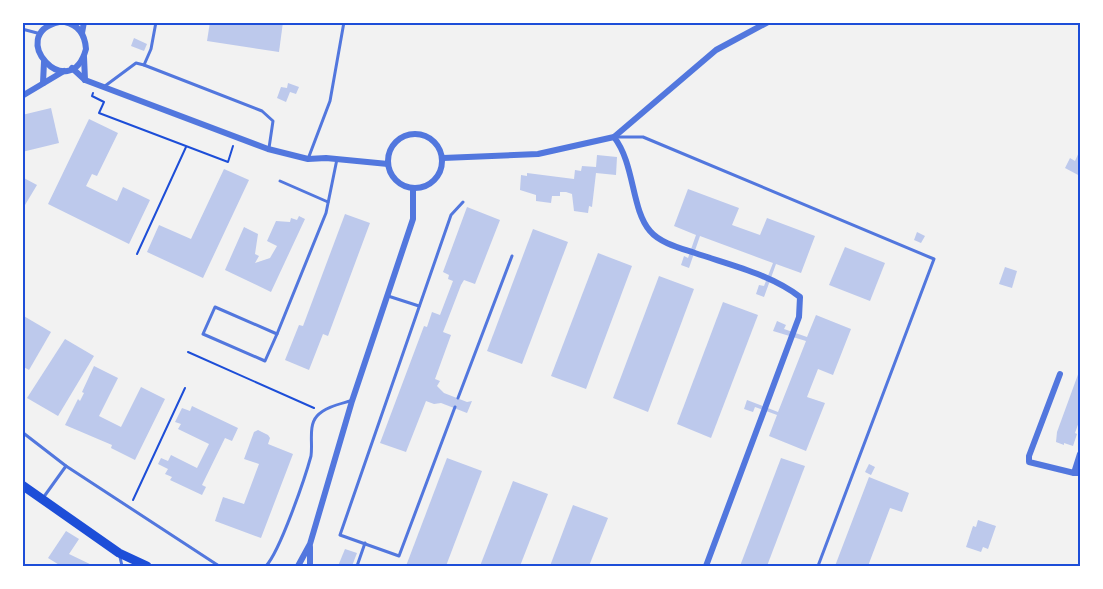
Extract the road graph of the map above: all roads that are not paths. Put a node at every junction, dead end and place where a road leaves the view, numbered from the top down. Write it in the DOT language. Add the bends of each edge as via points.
graph roads {
  1 [pos="59,22"];
  2 [pos="65,22"];
  3 [pos="84,22"];
  4 [pos="156,22"];
  5 [pos="344,22"];
  6 [pos="768,22"];
  7 [pos="44,28"];
  8 [pos="22,29"];
  9 [pos="82,33"];
  10 [pos="84,57"];
  11 [pos="44,62"];
  12 [pos="144,65"];
  13 [pos="72,68"];
  14 [pos="64,71"];
  15 [pos="85,81"];
  16 [pos="43,83"];
  17 [pos="103,87"];
  18 [pos="22,96"];
  19 [pos="614,137"];
  20 [pos="268,149"];
  21 [pos="443,158"];
  22 [pos="308,159"];
  23 [pos="337,159"];
  24 [pos="388,164"];
  25 [pos="280,182"];
  26 [pos="413,189"];
  27 [pos="329,202"];
  28 [pos="463,202"];
  29 [pos="512,256"];
  30 [pos="386,295"];
  31 [pos="419,306"];
  32 [pos="277,334"];
  33 [pos="1060,374"];
  34 [pos="458,398"];
  35 [pos="352,401"];
  36 [pos="455,407"];
  37 [pos="22,432"];
  38 [pos="1080,454"];
  39 [pos="66,466"];
  40 [pos="1077,473"];
  41 [pos="22,485"];
  42 [pos="42,499"];
  43 [pos="310,543"];
  44 [pos="365,543"];
  45 [pos="119,553"];
  46 [pos="122,567"];
  47 [pos="147,567"];
  48 [pos="219,567"];
  49 [pos="266,567"];
  50 [pos="298,567"];
  51 [pos="310,567"];
  52 [pos="357,567"];
  53 [pos="706,567"];
  54 [pos="818,567"];
  1 -- 7 [label="street"];
  2 -- 9 [label="street"];
  3 -- 9 [label="street"];
  4 -- 12 [label="lane"];
  5 -- 22 [label="lane" via="330,101"];
  6 -- 19 [label="street" via="716,50"];
  7 -- 8 [label="lane"];
  7 -- 11 [label="street" via="38,49"];
  9 -- 10 [label="street" via="86,40"];
  10 -- 13 [label="street"];
  10 -- 15 [label="street"];
  11 -- 14 [label="street"];
  11 -- 16 [label="street"];
  12 -- 17 [label="lane" via="136,63"];
  12 -- 20 [label="lane" via="262,111 273,121"];
  13 -- 14 [label="street"];
  13 -- 15 [label="street"];
  14 -- 16 [label="street"];
  15 -- 17 [label="street"];
  16 -- 18 [label="street"];
  17 -- 20 [label="street"];
  19 -- 21 [label="street" via="538,154"];
  19 -- 53 [label="street" via="624,150 643,220 650,232 670,244 784,285 800,297 799,316"];
  19 -- 54 [label="lane" via="643,137 934,259"];
  20 -- 22 [label="street"];
  21 -- 24 [label="street" via="428,137 411,134 391,148"];
  21 -- 26 [label="street" via="435,180"];
  22 -- 23 [label="street"];
  23 -- 24 [label="street"];
  23 -- 27 [label="lane"];
  24 -- 26 [label="street" via="399,184"];
  25 -- 27 [label="lane"];
  26 -- 30 [label="street" via="413,219"];
  27 -- 32 [label="lane"];
  28 -- 31 [label="lane" via="451,215"];
  29 -- 34 [label="lane"];
  30 -- 31 [label="lane"];
  30 -- 35 [label="street"];
  31 -- 44 [label="lane" via="340,535"];
  32 -- 32 [label="lane" via="215,307 203,334 265,361"];
  33 -- 40 [label="street" via="1029,462"];
  35 -- 43 [label="street"];
  35 -- 49 [label="lane" via="335,405 317,416 311,429 310,459"];
  36 -- 44 [label="lane" via="399,556"];
  37 -- 39 [label="lane"];
  38 -- 40 [label="street"];
  39 -- 42 [label="lane"];
  39 -- 48 [label="lane"];
  41 -- 42 [label="main road"];
  42 -- 45 [label="main road"];
  43 -- 50 [label="street"];
  43 -- 51 [label="street"];
  44 -- 52 [label="lane"];
  45 -- 46 [label="lane"];
  45 -- 47 [label="main road"];
}
